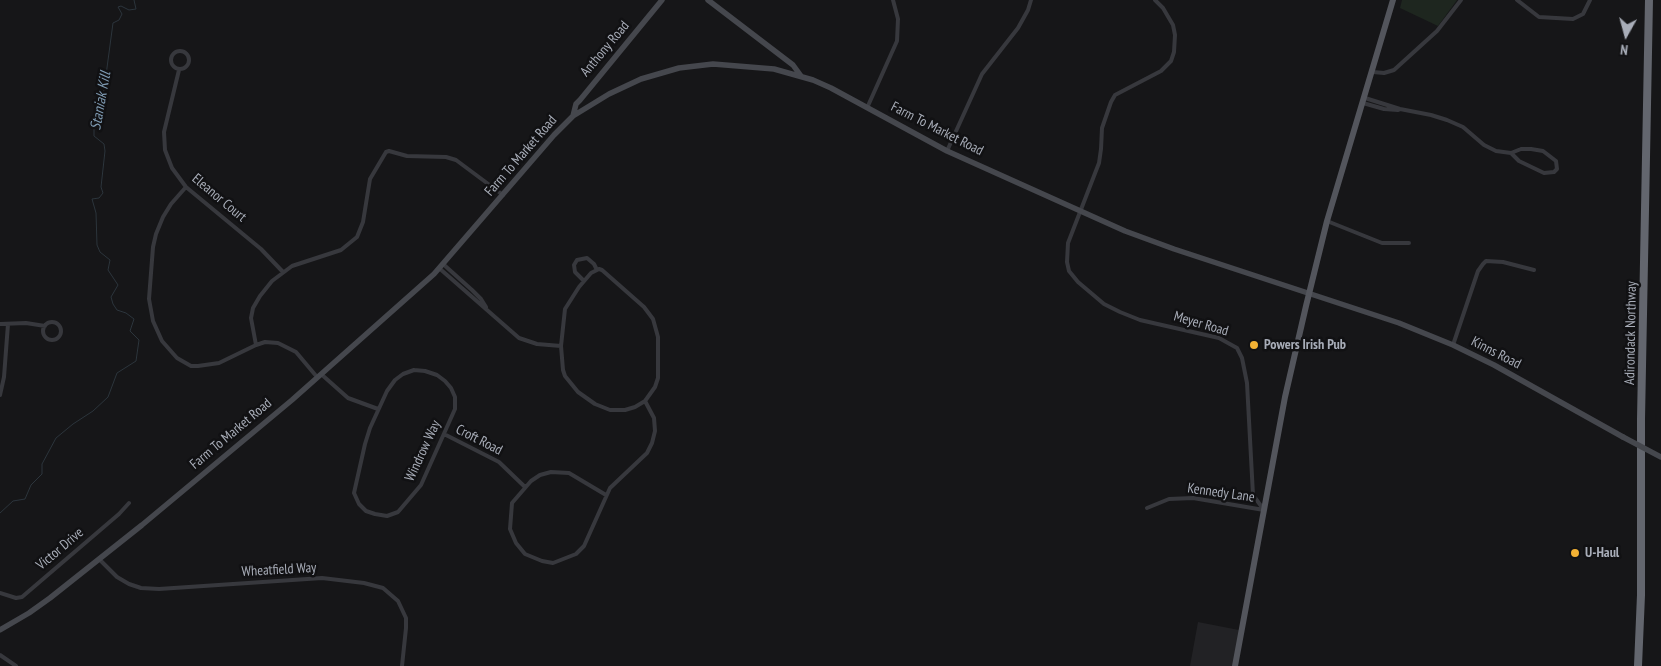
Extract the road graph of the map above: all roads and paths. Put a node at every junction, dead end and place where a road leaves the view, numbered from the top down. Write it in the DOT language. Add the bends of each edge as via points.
graph roads {
  1 [pos="662,0"];
  2 [pos="708,0"];
  3 [pos="892,0"];
  4 [pos="1031,0"];
  5 [pos="1155,0"];
  6 [pos="1393,0"];
  7 [pos="1461,0"];
  8 [pos="1517,0"];
  9 [pos="1590,0"];
  10 [pos="1649,0"];
  11 [pos="179,70"];
  12 [pos="1373,72"];
  13 [pos="801,76"];
  14 [pos="1364,100"];
  15 [pos="867,108"];
  16 [pos="573,116"];
  17 [pos="947,151"];
  18 [pos="1511,153"];
  19 [pos="186,187"];
  20 [pos="503,195"];
  21 [pos="1080,211"];
  22 [pos="1327,221"];
  23 [pos="1409,243"];
  24 [pos="441,266"];
  25 [pos="597,270"];
  26 [pos="1534,270"];
  27 [pos="283,272"];
  28 [pos="584,281"];
  29 [pos="1309,293"];
  30 [pos="0,324"];
  31 [pos="8,324"];
  32 [pos="44,326"];
  33 [pos="256,345"];
  34 [pos="1454,345"];
  35 [pos="561,346"];
  36 [pos="319,375"];
  37 [pos="0,395"];
  38 [pos="644,401"];
  39 [pos="378,409"];
  40 [pos="444,434"];
  41 [pos="1661,457"];
  42 [pos="525,487"];
  43 [pos="606,495"];
  44 [pos="129,503"];
  45 [pos="1147,508"];
  46 [pos="1264,510"];
  47 [pos="99,559"];
  48 [pos="0,593"];
  49 [pos="0,630"];
  50 [pos="0,655"];
  51 [pos="16,666"];
  52 [pos="402,666"];
  53 [pos="1235,666"];
  54 [pos="1638,666"];
  1 -- 16 [label="street, Anthony Road" via="576,104"];
  2 -- 13 [label="street" via="793,64"];
  3 -- 15 [label="street" via="898,19 897,42"];
  4 -- 17 [label="street" via="1018,28 982,74"];
  5 -- 21 [label="street, Meyer Road" via="1169,18 1176,35 1171,61 1161,71 1115,94 1110,102 1102,128 1099,163"];
  6 -- 12 [label="main road"];
  7 -- 12 [label="street" via="1437,31 1394,70"];
  8 -- 9 [label="street" via="1540,16 1573,19 1583,14"];
  10 -- 54 [label="highway, Adirondack Northway"];
  11 -- 11 [label="street, Eleanor Court" via="189,61 187,54 181,51 171,60"];
  11 -- 19 [label="street, Eleanor Court" via="164,125 164,142 172,168"];
  12 -- 14 [label="main road"];
  13 -- 15 [label="street, Farm To Market Road"];
  13 -- 16 [label="street, Farm To Market Road" via="733,64 679,68 625,85"];
  14 -- 18 [label="street" via="1384,109 1400,109 1447,120 1463,127 1484,146"];
  14 -- 22 [label="main road"];
  15 -- 17 [label="street, Farm To Market Road"];
  16 -- 20 [label="street, Farm To Market Road"];
  17 -- 21 [label="street, Farm To Market Road"];
  18 -- 18 [label="street" via="1518,161 1544,173 1558,169 1550,155 1539,149 1520,149"];
  19 -- 27 [label="street, Eleanor Court" via="257,245"];
  19 -- 33 [label="street" via="167,210 154,240 149,298 159,335 177,358 191,366 219,364"];
  20 -- 24 [label="street, Farm To Market Road"];
  20 -- 27 [label="street" via="456,160 387,151 370,179 363,222 357,237 341,250 304,261"];
  21 -- 29 [label="street, Farm To Market Road" via="1174,249"];
  21 -- 46 [label="street, Meyer Road" via="1068,244 1067,262 1069,271 1092,295 1140,320 1219,338 1239,351 1247,383 1253,495"];
  22 -- 23 [label="street" via="1382,243"];
  22 -- 29 [label="main road"];
  24 -- 35 [label="street" via="519,338 537,344"];
  24 -- 36 [label="street, Farm To Market Road"];
  25 -- 28 [label="street"];
  25 -- 28 [label="street" via="587,258 577,260 574,268"];
  25 -- 38 [label="street" via="602,270 653,319 659,350 658,378"];
  26 -- 34 [label="street" via="1486,261 1478,271"];
  27 -- 33 [label="street" via="265,288 253,308"];
  28 -- 35 [label="street" via="565,309"];
  29 -- 34 [label="street, Kinns Road"];
  29 -- 46 [label="main road" via="1284,397"];
  30 -- 31 [label="street"];
  31 -- 32 [label="street"];
  31 -- 37 [label="street"];
  32 -- 32 [label="street" via="45,337 54,340 62,331 58,323 49,322"];
  33 -- 36 [label="street" via="278,343 290,348"];
  34 -- 41 [label="street, Kinns Road, bridge"];
  35 -- 38 [label="street" via="565,376 578,392 596,404 610,410 625,410"];
  36 -- 39 [label="street" via="348,398"];
  36 -- 47 [label="street, Farm To Market Road"];
  38 -- 43 [label="street" via="655,424 648,453"];
  39 -- 40 [label="street, Windrow Way" via="387,391 403,374 414,370 437,375 451,388 455,398 455,408"];
  39 -- 40 [label="street, Windrow Way" via="365,444 354,493 366,511 387,516 403,508 421,485"];
  40 -- 42 [label="street, Croft Road" via="499,462"];
  42 -- 43 [label="street" via="540,475 561,472 569,473"];
  42 -- 43 [label="street" via="512,504 510,529 525,554 542,561 553,562 576,554 584,546"];
  44 -- 48 [label="street, Victor Drive" via="22,598"];
  45 -- 46 [label="street, Kennedy Lane" via="1169,499 1193,498"];
  46 -- 53 [label="main road"];
  47 -- 49 [label="street, Farm To Market Road" via="29,613"];
  47 -- 52 [label="street, Wheatfield Way" via="117,576 141,588 322,578 384,588 398,601 406,618"];
  50 -- 51 [label="street"];
}
